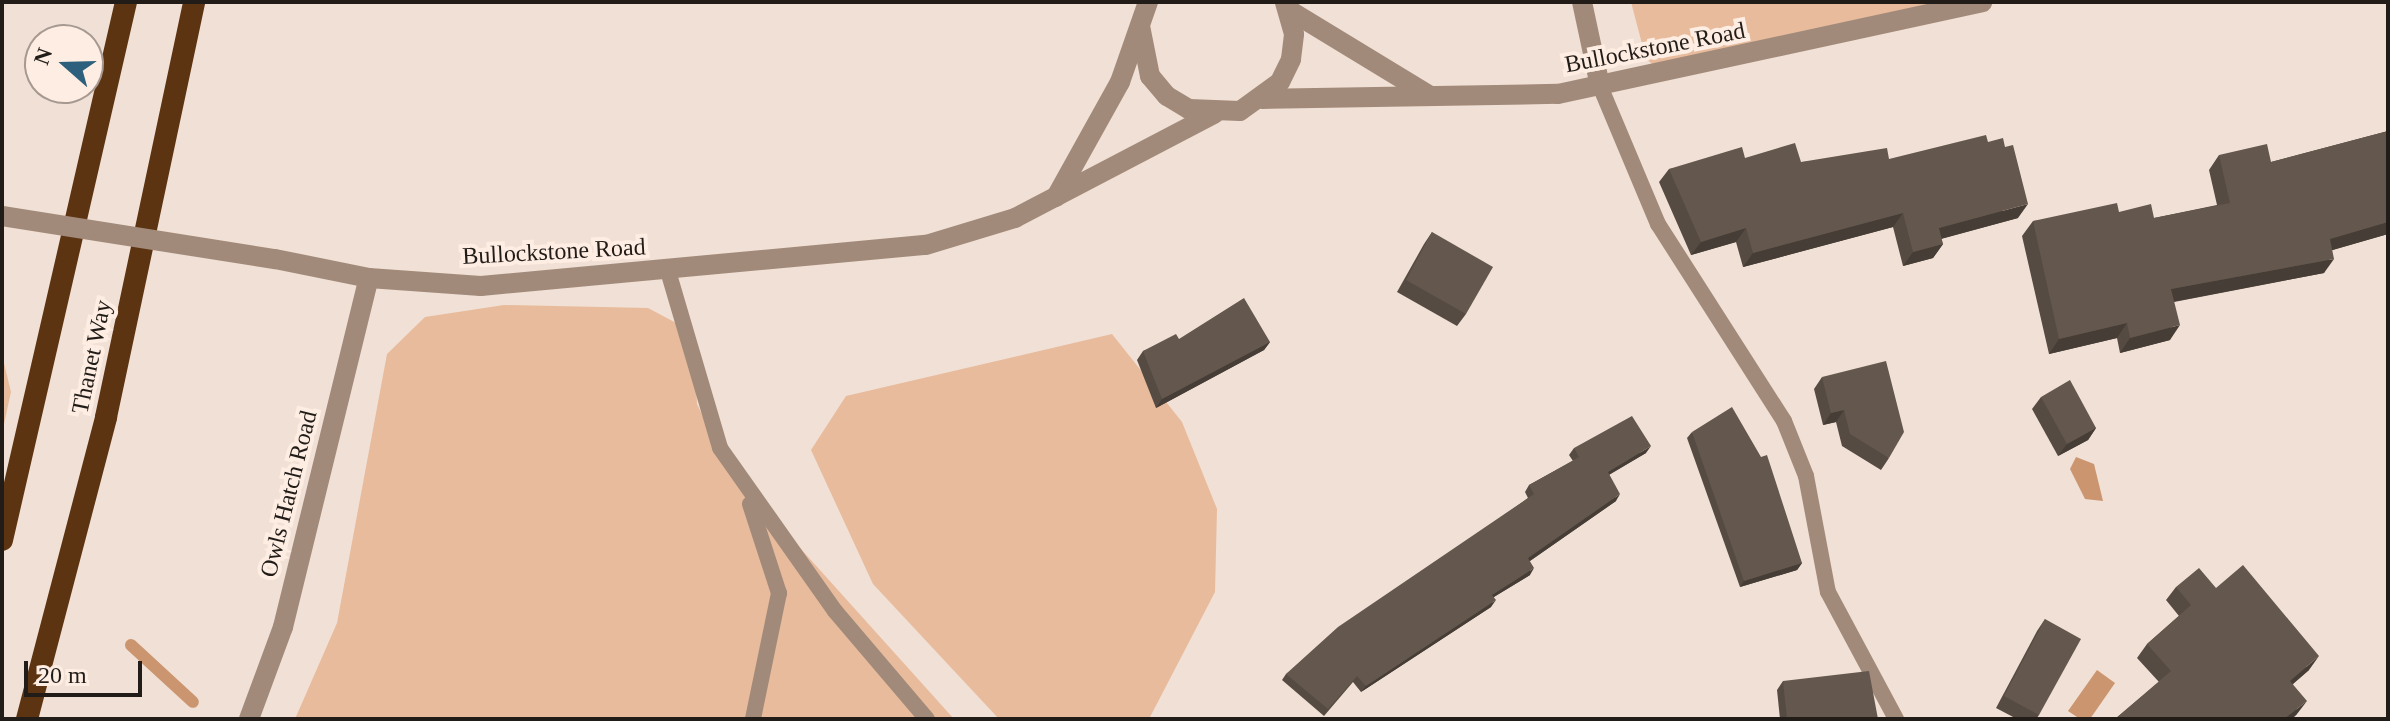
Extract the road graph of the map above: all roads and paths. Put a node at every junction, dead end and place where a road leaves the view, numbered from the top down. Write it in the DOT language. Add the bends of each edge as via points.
graph roads {
  1 [pos="126,2"];
  2 [pos="194,2"];
  3 [pos="1148,2"];
  4 [pos="1582,2"];
  5 [pos="1982,2"];
  6 [pos="1287,6"];
  7 [pos="1140,26"];
  8 [pos="1600,86"];
  9 [pos="1429,96"];
  10 [pos="1262,99"];
  11 [pos="1214,114"];
  12 [pos="1056,197"];
  13 [pos="2,216"];
  14 [pos="668,271"];
  15 [pos="369,278"];
  16 [pos="745,492"];
  17 [pos="2,540"];
  18 [pos="27,719"];
  19 [pos="249,719"];
  20 [pos="753,719"];
  21 [pos="927,719"];
  22 [pos="1896,719"];
  1 -- 17 [label="highway, Thanet Way"];
  2 -- 18 [label="highway, Thanet Way" via="106,417"];
  3 -- 7 [label="street"];
  4 -- 8 [label="street"];
  5 -- 8 [label="street, Bullockstone Road"];
  6 -- 9 [label="street, Bullockstone Road"];
  6 -- 10 [label="street, Bullockstone Road" via="1291,59"];
  7 -- 11 [label="street" via="1150,76 1189,109"];
  7 -- 12 [label="street" via="1096,133"];
  8 -- 9 [label="street, Bullockstone Road" via="1514,99"];
  8 -- 22 [label="lane" via="1673,252 1784,421 1806,476 1828,592"];
  9 -- 10 [label="street, Bullockstone Road"];
  10 -- 11 [label="street, Bullockstone Road"];
  11 -- 12 [label="street, Bullockstone Road"];
  12 -- 14 [label="street, Bullockstone Road" via="972,235 926,245"];
  13 -- 15 [label="street, Bullockstone Road, bridge"];
  14 -- 15 [label="street, Bullockstone Road" via="481,286"];
  14 -- 16 [label="lane" via="710,424"];
  15 -- 19 [label="street, Owls Hatch Road" via="283,627"];
  16 -- 20 [label="lane" via="779,593"];
  16 -- 21 [label="lane"];
}
